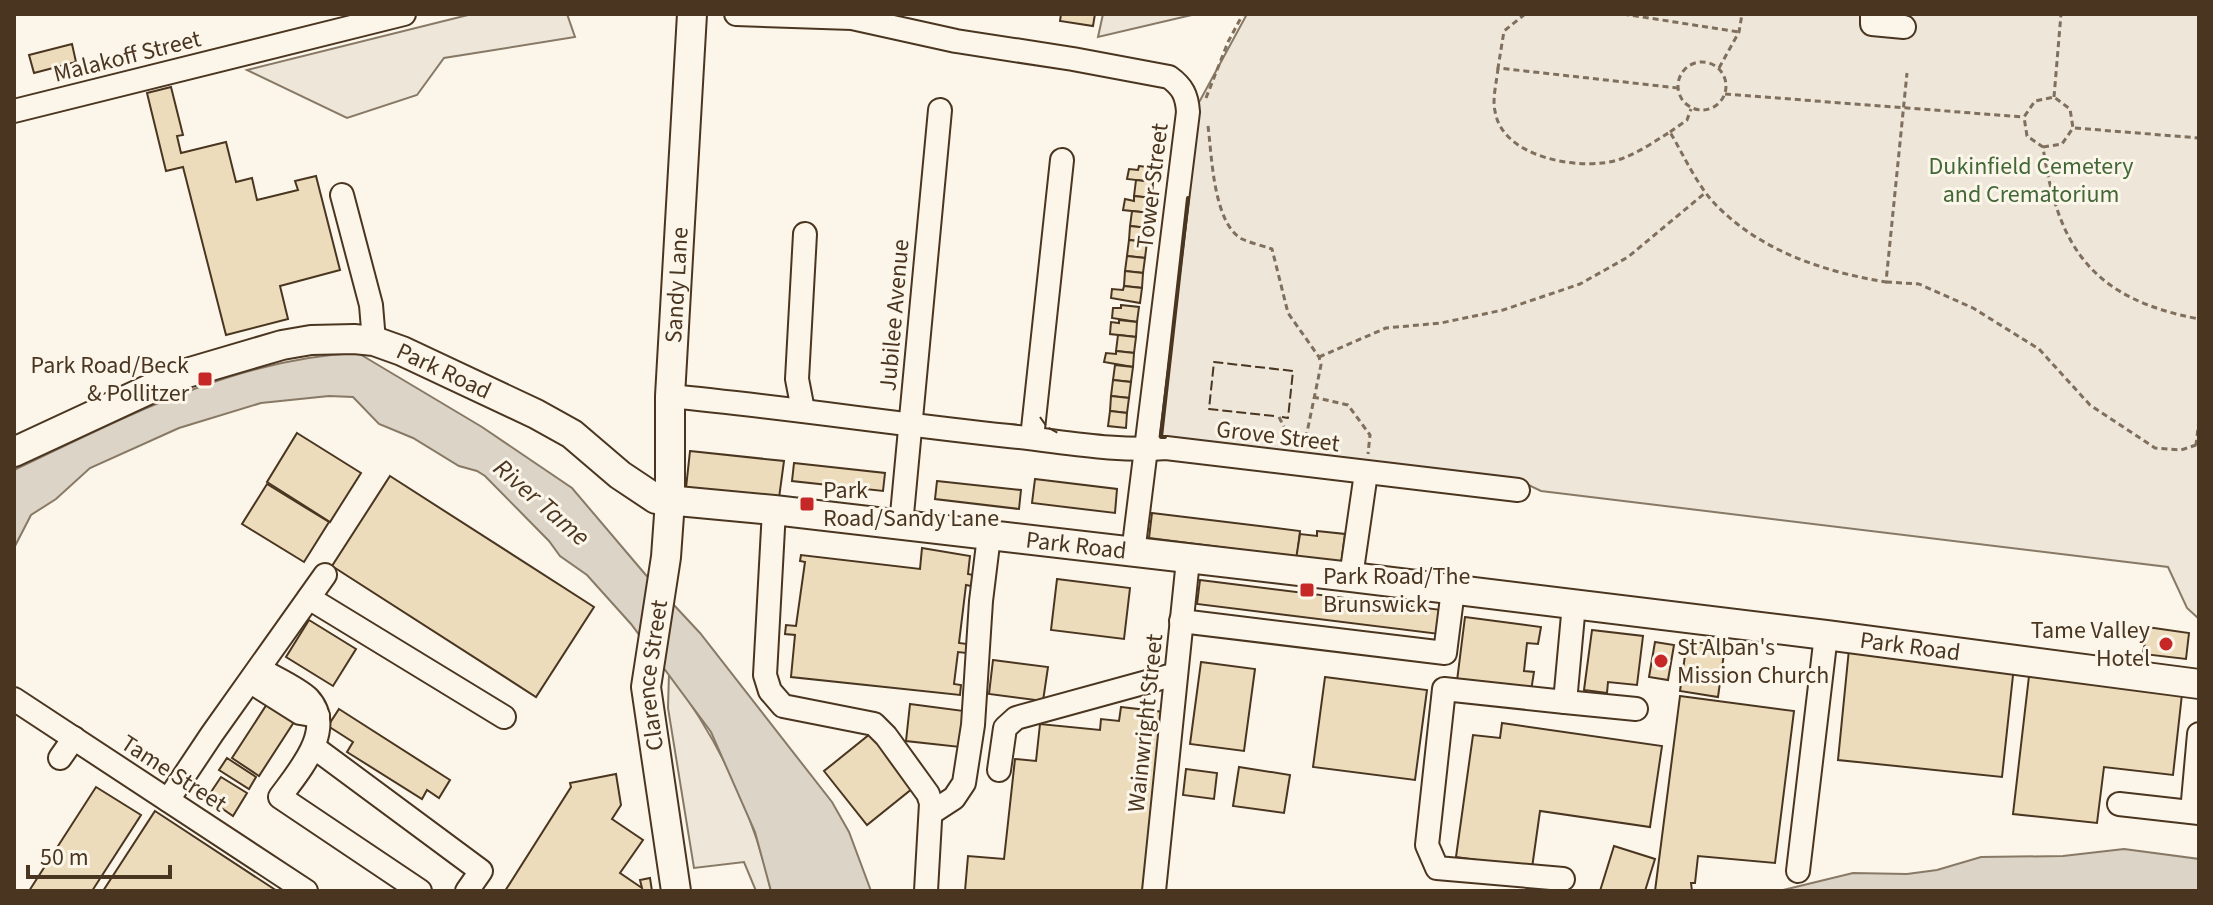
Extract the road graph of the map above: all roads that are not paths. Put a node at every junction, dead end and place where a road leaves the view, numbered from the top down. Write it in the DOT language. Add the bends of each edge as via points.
graph roads {
  1 [pos="404,14"];
  2 [pos="692,14"];
  3 [pos="736,14"];
  4 [pos="1872,14"];
  5 [pos="853,16"];
  6 [pos="1904,27"];
  7 [pos="940,110"];
  8 [pos="14,111"];
  9 [pos="1062,160"];
  10 [pos="342,195"];
  11 [pos="805,234"];
  12 [pos="374,341"];
  13 [pos="670,396"];
  14 [pos="803,410"];
  15 [pos="910,425"];
  16 [pos="1032,438"];
  17 [pos="1144,450"];
  18 [pos="14,452"];
  19 [pos="1366,473"];
  20 [pos="1518,490"];
  21 [pos="670,501"];
  22 [pos="774,510"];
  23 [pos="901,525"];
  24 [pos="989,536"];
  25 [pos="1133,553"];
  26 [pos="666,557"];
  27 [pos="1188,560"];
  28 [pos="325,575"];
  29 [pos="1351,577"];
  30 [pos="1453,590"];
  31 [pos="309,598"];
  32 [pos="1574,604"];
  33 [pos="1181,621"];
  34 [pos="1826,635"];
  35 [pos="1176,674"];
  36 [pos="255,676"];
  37 [pos="2199,684"];
  38 [pos="14,699"];
  39 [pos="1565,702"];
  40 [pos="1636,709"];
  41 [pos="504,717"];
  42 [pos="2199,734"];
  43 [pos="74,738"];
  44 [pos="315,748"];
  45 [pos="60,758"];
  46 [pos="999,770"];
  47 [pos="168,800"];
  48 [pos="2119,804"];
  49 [pos="2196,812"];
  50 [pos="931,813"];
  51 [pos="1798,871"];
  52 [pos="1563,879"];
  53 [pos="306,891"];
  54 [pos="420,891"];
  55 [pos="467,891"];
  56 [pos="676,891"];
  57 [pos="926,891"];
  58 [pos="1154,891"];
  1 -- 8 [label="street, Malakoff Street"];
  2 -- 13 [label="main road, Sandy Lane"];
  3 -- 5 [label="street, Tower Street"];
  4 -- 6 [label="street" via="1872,24"];
  5 -- 17 [label="street, Tower Street" via="956,41 1169,77 1181,87 1196,119"];
  7 -- 15 [label="street, Jubilee Avenue"];
  9 -- 16 [label="street"];
  10 -- 12 [label="street" via="371,305"];
  11 -- 14 [label="street" via="797,379"];
  12 -- 18 [label="main road, Park Road" via="282,345 180,375"];
  12 -- 21 [label="main road, Park Road" via="536,414 572,434 644,492"];
  13 -- 14 [label="street, Grove Street"];
  13 -- 21 [label="main road, Sandy Lane"];
  14 -- 15 [label="street, Grove Street"];
  15 -- 16 [label="street, Grove Street"];
  15 -- 23 [label="street, Jubilee Avenue"];
  16 -- 17 [label="street, Grove Street"];
  17 -- 19 [label="street, Grove Street" via="1166,448"];
  17 -- 25 [label="street, Tower Street"];
  19 -- 20 [label="street, Grove Street"];
  19 -- 29 [label="street"];
  21 -- 22 [label="main road, Park Road"];
  21 -- 26 [label="main road, Sandy Lane"];
  22 -- 23 [label="main road, Park Road"];
  22 -- 50 [label="street" via="765,675 770,691 783,706 874,724 928,794"];
  23 -- 24 [label="main road, Park Road"];
  24 -- 25 [label="main road, Park Road"];
  24 -- 50 [label="street" via="964,783 954,798"];
  25 -- 27 [label="main road, Park Road"];
  26 -- 56 [label="main road, Clarence Street" via="646,687"];
  27 -- 29 [label="main road, Park Road"];
  27 -- 33 [label="street, Wainwright Street"];
  28 -- 31 [label="street"];
  29 -- 30 [label="main road, Park Road"];
  30 -- 32 [label="main road, Park Road"];
  30 -- 33 [label="street" via="1445,653"];
  31 -- 36 [label="street"];
  31 -- 41 [label="street"];
  32 -- 34 [label="main road, Park Road"];
  32 -- 39 [label="street"];
  33 -- 35 [label="street, Wainwright Street"];
  34 -- 37 [label="main road, Park Road"];
  34 -- 51 [label="street"];
  35 -- 46 [label="street" via="1016,718 1005,728"];
  35 -- 58 [label="street, Wainwright Street"];
  36 -- 44 [label="street" via="300,713 318,716"];
  36 -- 47 [label="street" via="184,763"];
  38 -- 43 [label="street, Tame Street"];
  39 -- 40 [label="street"];
  39 -- 52 [label="street" via="1444,689 1427,845 1437,868"];
  42 -- 49 [label="street"];
  43 -- 45 [label="street"];
  43 -- 47 [label="street, Tame Street"];
  44 -- 54 [label="street" via="280,797"];
  44 -- 55 [label="street" via="481,871"];
  47 -- 53 [label="street, Tame Street"];
  48 -- 49 [label="street"];
  50 -- 57 [label="street"];
}
